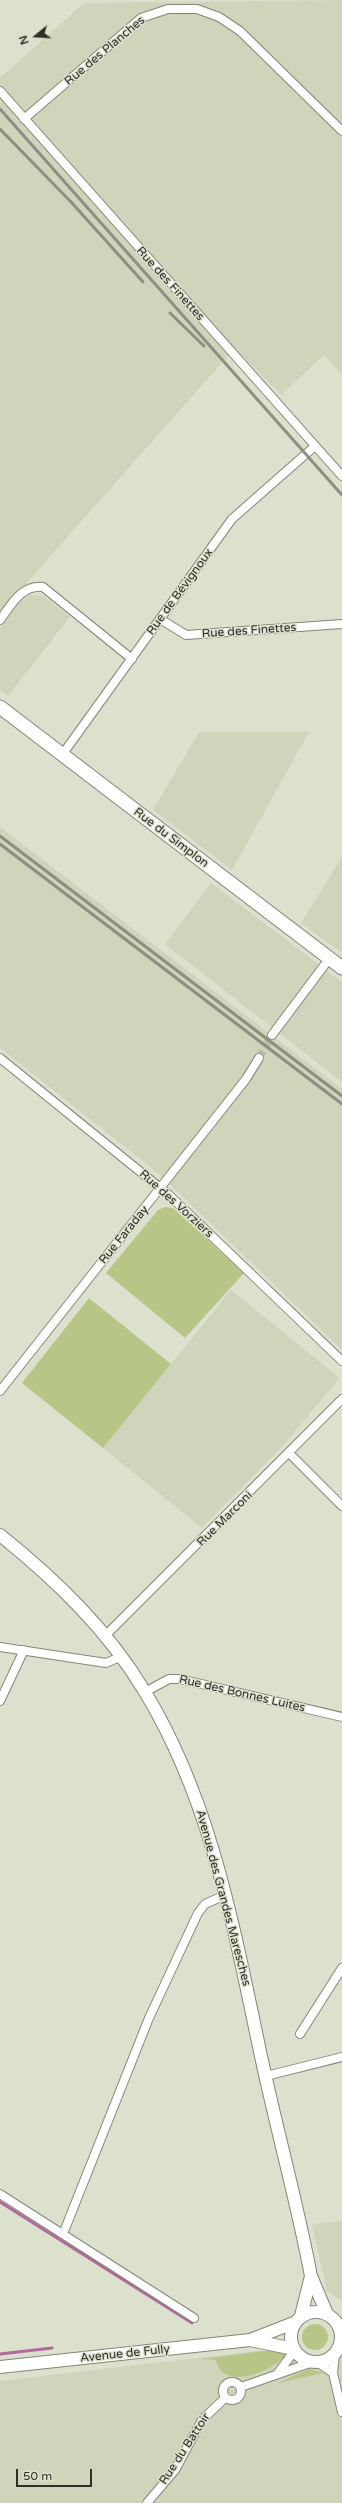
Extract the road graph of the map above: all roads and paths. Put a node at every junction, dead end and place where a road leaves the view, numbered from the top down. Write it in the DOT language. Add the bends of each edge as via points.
graph roads {
  1 [pos="0,91"];
  2 [pos="24,119"];
  3 [pos="342,131"];
  4 [pos="315,446"];
  5 [pos="342,476"];
  6 [pos="160,619"];
  7 [pos="0,620"];
  8 [pos="342,624"];
  9 [pos="132,659"];
  10 [pos="0,708"];
  11 [pos="62,755"];
  12 [pos="329,958"];
  13 [pos="342,968"];
  14 [pos="272,1035"];
  15 [pos="0,1058"];
  16 [pos="259,1058"];
  17 [pos="161,1188"];
  18 [pos="342,1361"];
  19 [pos="0,1391"];
  20 [pos="342,1399"];
  21 [pos="290,1454"];
  22 [pos="342,1506"];
  23 [pos="0,1535"];
  24 [pos="105,1636"];
  25 [pos="0,1647"];
  26 [pos="24,1650"];
  27 [pos="120,1657"];
  28 [pos="145,1692"];
  29 [pos="0,1700"];
  30 [pos="342,1718"];
  31 [pos="225,1895"];
  32 [pos="342,1968"];
  33 [pos="300,2034"];
  34 [pos="342,2057"];
  35 [pos="266,2076"];
  36 [pos="0,2194"];
  37 [pos="63,2234"];
  38 [pos="311,2276"];
  39 [pos="194,2318"];
  40 [pos="299,2319"];
  41 [pos="335,2320"];
  42 [pos="250,2340"];
  43 [pos="294,2349"];
  44 [pos="339,2349"];
  45 [pos="315,2362"];
  46 [pos="0,2367"];
  47 [pos="278,2373"];
  48 [pos="333,2374"];
  49 [pos="241,2387"];
  50 [pos="225,2398"];
  51 [pos="342,2412"];
  52 [pos="147,2502"];
  1 -- 2 [label="street, Rue des Finettes"];
  2 -- 3 [label="street, Rue des Planches" via="141,18 168,9 197,9 219,17 240,30"];
  2 -- 4 [label="street, Rue des Finettes"];
  4 -- 5 [label="street, Rue des Finettes"];
  4 -- 6 [label="street, Rue de Bévignoux" via="232,520"];
  6 -- 8 [label="street, Rue des Finettes" via="186,635"];
  6 -- 9 [label="street, Rue de Bévignoux"];
  7 -- 9 [label="street" via="22,591 32,586 43,587"];
  9 -- 11 [label="street, Rue de Bévignoux"];
  10 -- 11 [label="main road, Rue du Simplon"];
  11 -- 12 [label="main road, Rue du Simplon"];
  12 -- 13 [label="main road, Rue du Simplon"];
  12 -- 14 [label="street"];
  15 -- 17 [label="street, Rue des Vorziers"];
  16 -- 17 [label="street, Rue Faraday" via="246,1079"];
  17 -- 18 [label="street, Rue des Vorziers"];
  17 -- 19 [label="street, Rue Faraday"];
  20 -- 21 [label="street, Rue Marconi"];
  21 -- 22 [label="street"];
  21 -- 24 [label="street, Rue Marconi"];
  23 -- 24 [label="main road, Avenue des Grandes Maresches" via="56,1582"];
  24 -- 27 [label="main road, Avenue des Grandes Maresches"];
  25 -- 26 [label="street"];
  26 -- 27 [label="street" via="106,1663"];
  26 -- 29 [label="street"];
  27 -- 28 [label="main road, Avenue des Grandes Maresches"];
  28 -- 30 [label="street, Rue des Bonnes Luites" via="169,1679 180,1679"];
  28 -- 31 [label="main road, Avenue des Grandes Maresches" via="182,1762"];
  31 -- 35 [label="main road, Avenue des Grandes Maresches"];
  31 -- 37 [label="street" via="205,1904 198,1913 149,2018"];
  32 -- 33 [label="street"];
  34 -- 35 [label="street"];
  35 -- 38 [label="main road, Avenue des Grandes Maresches"];
  36 -- 37 [label="street"];
  37 -- 39 [label="street"];
  38 -- 40 [label="main road, Avenue des Grandes Maresches"];
  38 -- 41 [label="main road, Avenue des Grandes Maresches"];
  40 -- 41 [label="main road" via="316,2312"];
  40 -- 42 [label="main road, Avenue de Fully"];
  40 -- 43 [label="main road" via="291,2335"];
  41 -- 44 [label="main road" via="341,2334"];
  42 -- 43 [label="main road, Avenue de Fully"];
  42 -- 46 [label="main road, Avenue de Fully"];
  43 -- 45 [label="main road" via="302,2358"];
  43 -- 47 [label="street"];
  44 -- 45 [label="main road" via="327,2359"];
  44 -- 48 [label="street"];
  45 -- 47 [label="street"];
  45 -- 48 [label="street"];
  47 -- 49 [label="street"];
  48 -- 51 [label="street"];
  49 -- 50 [label="street" via="242,2392 237,2399"];
  49 -- 50 [label="street" via="235,2382 227,2383 223,2390"];
  50 -- 52 [label="street, Rue du Battoir" via="202,2420 178,2465"];
}
